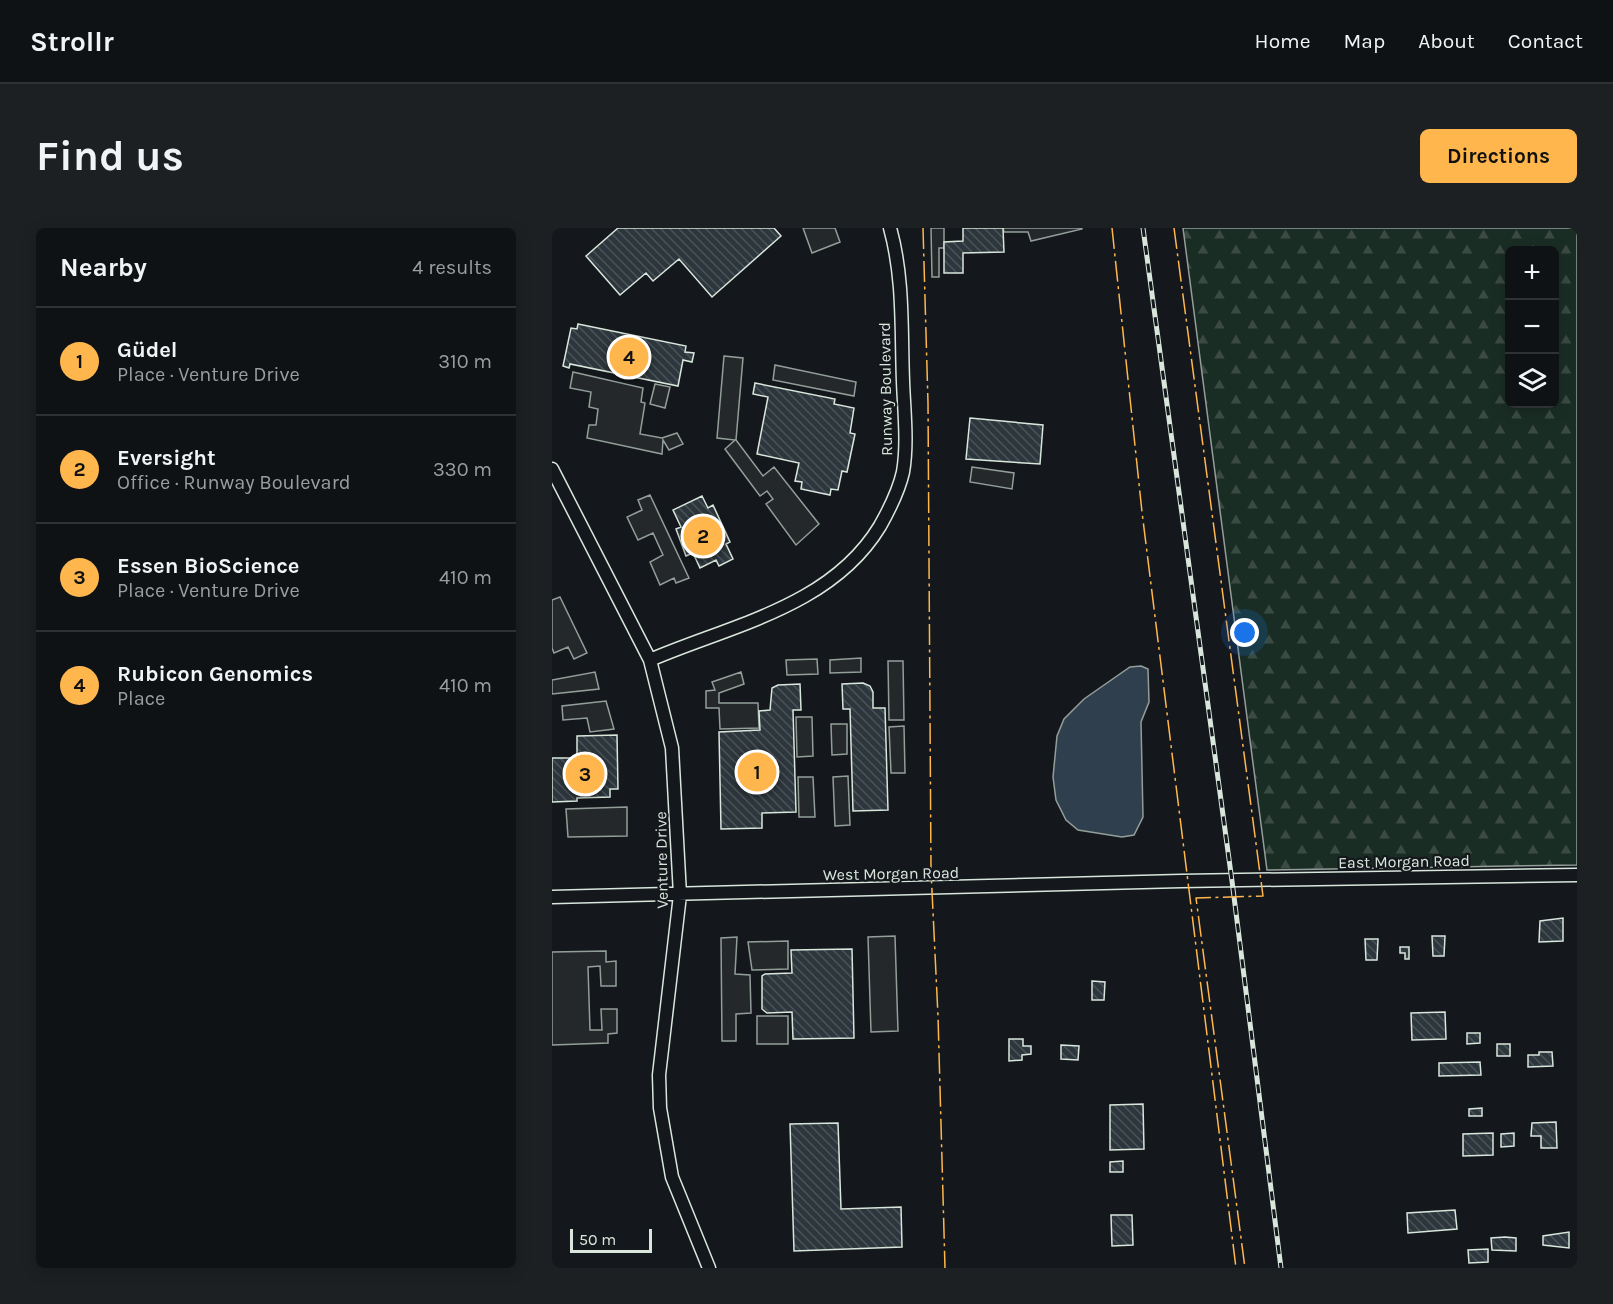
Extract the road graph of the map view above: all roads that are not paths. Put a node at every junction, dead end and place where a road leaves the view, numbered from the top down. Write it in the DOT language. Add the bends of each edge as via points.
graph roads {
  1 [pos="890,228"];
  2 [pos="552,469"];
  3 [pos="650,660"];
  4 [pos="1577,875"];
  5 [pos="1232,881"];
  6 [pos="681,895"];
  7 [pos="552,897"];
  8 [pos="709,1268"];
  1 -- 3 [label="street, Runway Boulevard" via="899,263 904,436 903,472 888,512 867,547 835,578 805,597"];
  2 -- 3 [label="street, Venture Drive"];
  3 -- 6 [label="street, Venture Drive" via="672,748"];
  4 -- 5 [label="street, East Morgan Road"];
  5 -- 6 [label="street, West Morgan Road"];
  6 -- 7 [label="street, West Morgan Road"];
  6 -- 8 [label="street, Venture Drive" via="660,1075 660,1108 672,1177"];
}
